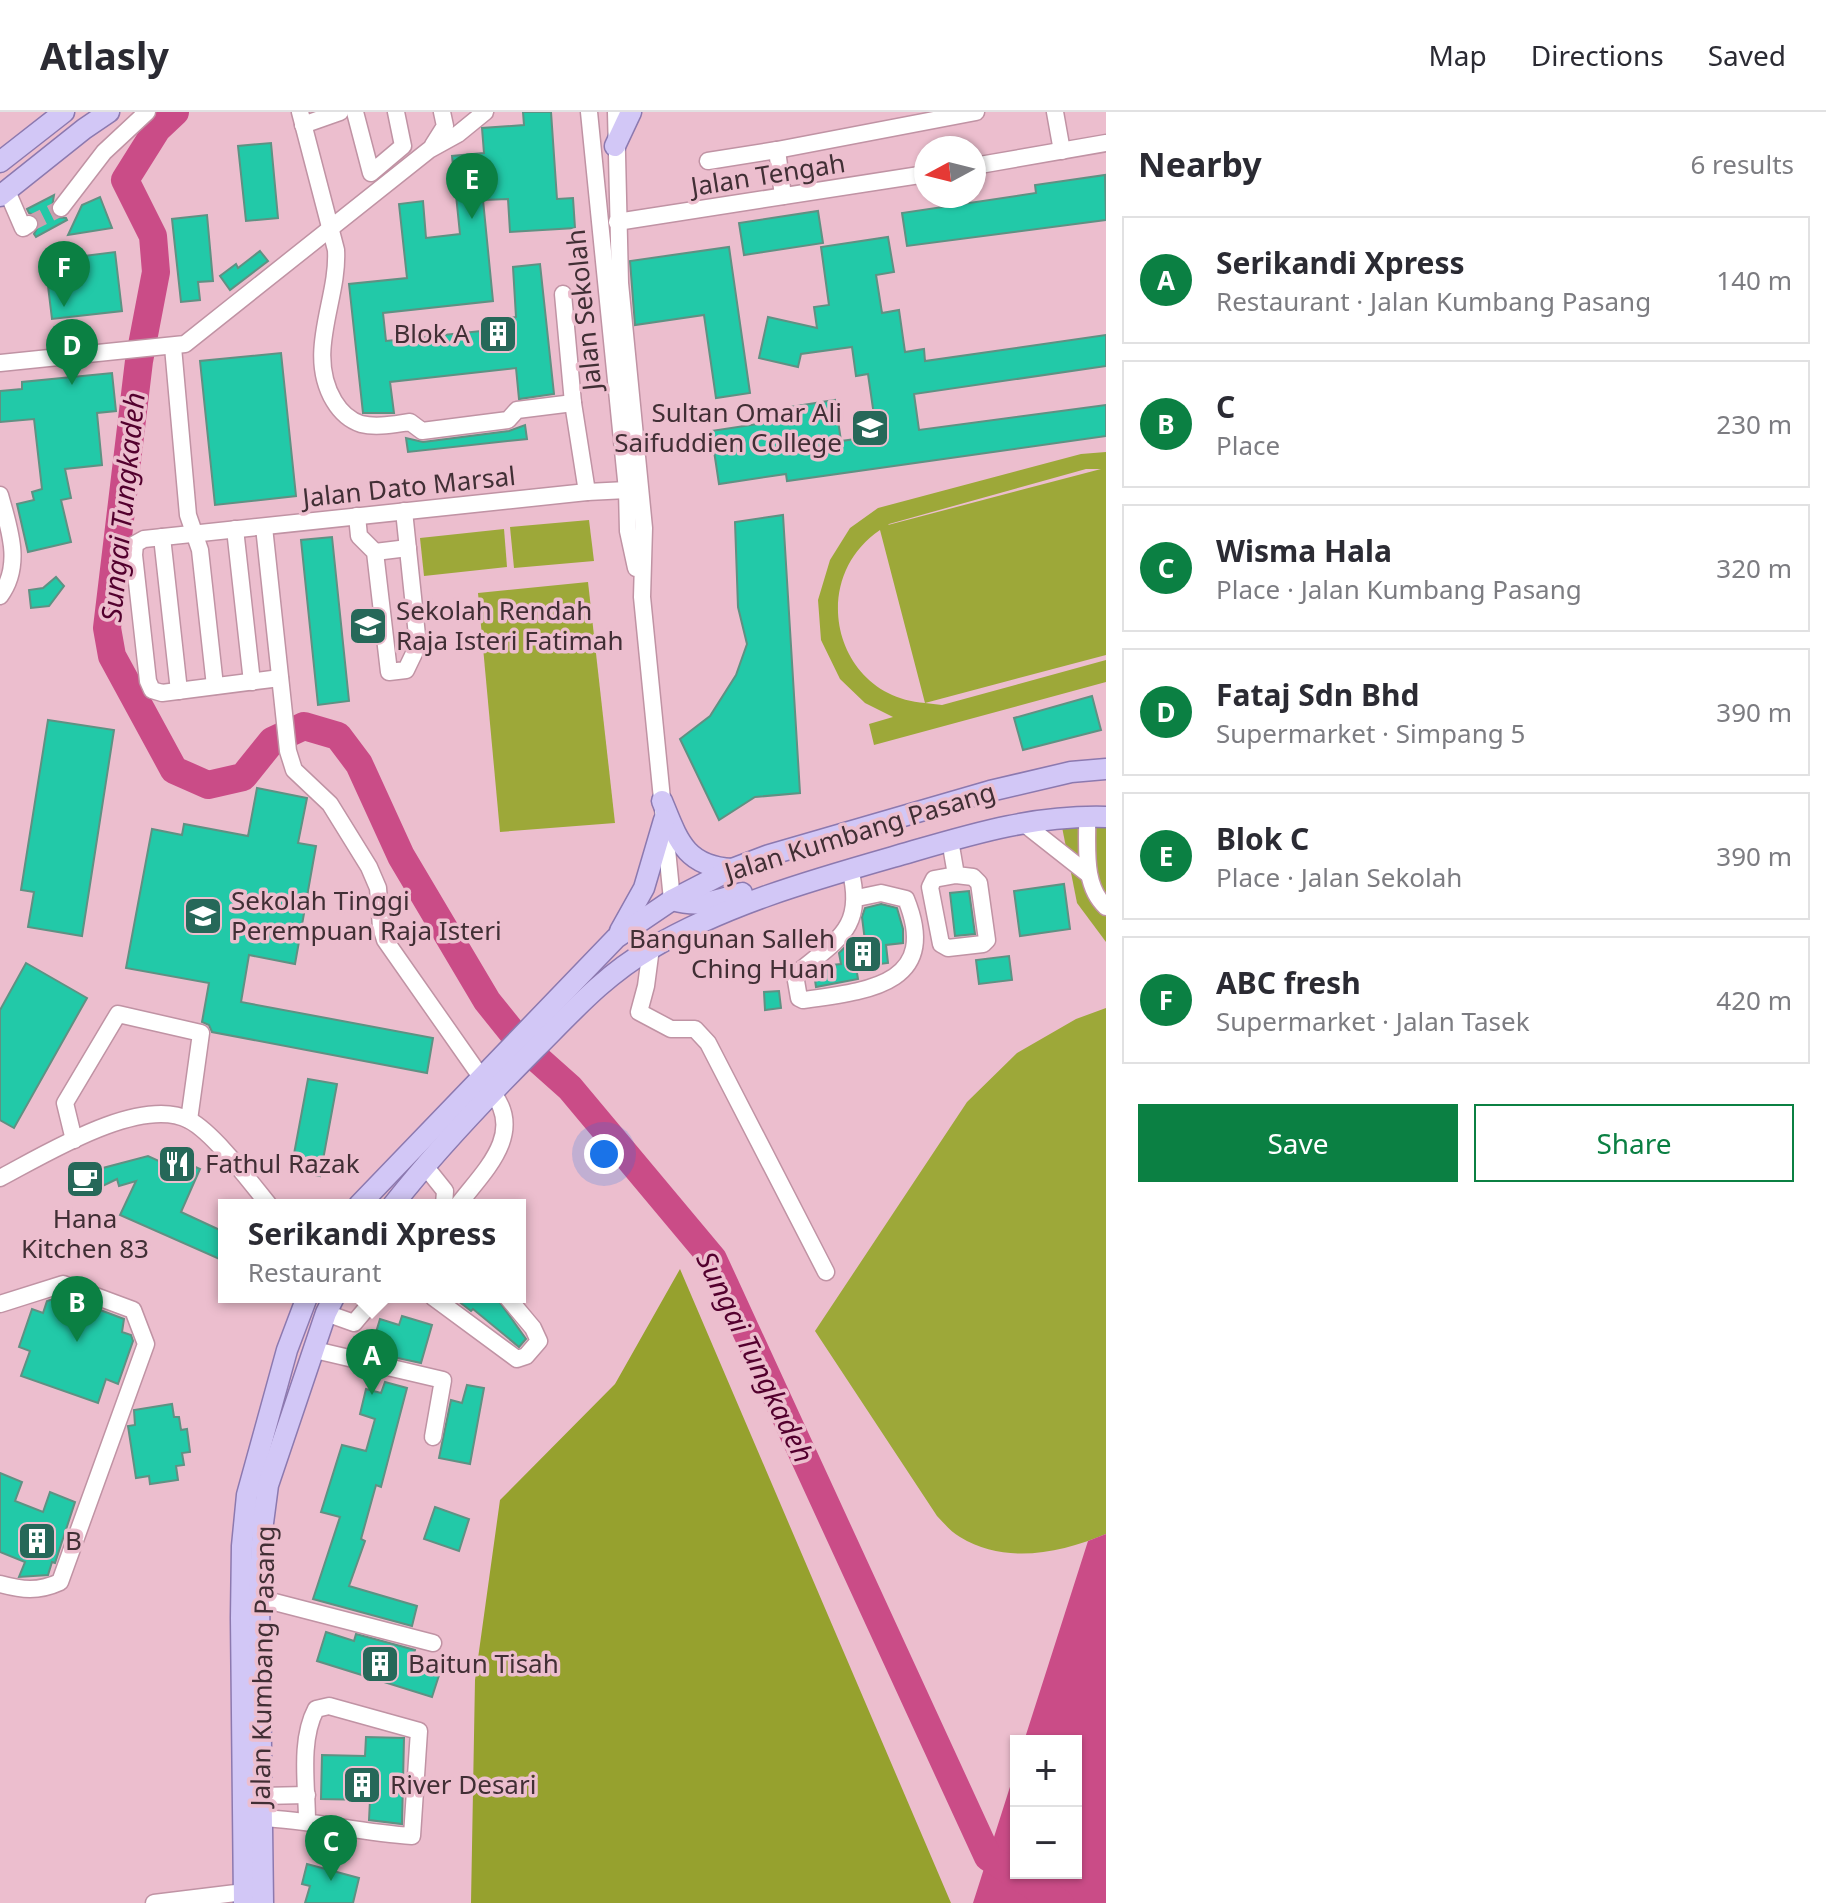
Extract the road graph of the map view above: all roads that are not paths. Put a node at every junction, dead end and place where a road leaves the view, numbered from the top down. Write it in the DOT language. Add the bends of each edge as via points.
graph roads {
  1 [pos="64,112"];
  2 [pos="109,112"];
  3 [pos="147,112"];
  4 [pos="340,112"];
  5 [pos="355,112"];
  6 [pos="396,112"];
  7 [pos="442,112"];
  8 [pos="485,112"];
  9 [pos="589,112"];
  10 [pos="616,112"];
  11 [pos="631,112"];
  12 [pos="976,112"];
  13 [pos="1055,112"];
  14 [pos="302,118"];
  15 [pos="1106,143"];
  16 [pos="615,146"];
  17 [pos="429,150"];
  18 [pos="777,150"];
  19 [pos="1062,151"];
  20 [pos="708,161"];
  21 [pos="0,162"];
  22 [pos="986,164"];
  23 [pos="914,176"];
  24 [pos="3,194"];
  25 [pos="783,196"];
  26 [pos="61,208"];
  27 [pos="617,222"];
  28 [pos="29,224"];
  29 [pos="330,230"];
  30 [pos="563,294"];
  31 [pos="165,348"];
  32 [pos="0,363"];
  33 [pos="573,403"];
  34 [pos="627,490"];
  35 [pos="587,492"];
  36 [pos="0,495"];
  37 [pos="404,511"];
  38 [pos="357,516"];
  39 [pos="264,527"];
  40 [pos="235,529"];
  41 [pos="195,534"];
  42 [pos="162,537"];
  43 [pos="408,548"];
  44 [pos="375,552"];
  45 [pos="0,596"];
  46 [pos="642,597"];
  47 [pos="280,678"];
  48 [pos="252,682"];
  49 [pos="215,686"];
  50 [pos="179,691"];
  51 [pos="1106,769"];
  52 [pos="663,810"];
  53 [pos="1097,817"];
  54 [pos="1022,822"];
  55 [pos="950,840"];
  56 [pos="732,869"];
  57 [pos="850,869"];
  58 [pos="1088,874"];
  59 [pos="956,875"];
  60 [pos="789,886"];
  61 [pos="857,898"];
  62 [pos="672,900"];
  63 [pos="1106,907"];
  64 [pos="616,938"];
  65 [pos="651,948"];
  66 [pos="628,962"];
  67 [pos="549,1021"];
  68 [pos="492,1079"];
  69 [pos="189,1120"];
  70 [pos="74,1140"];
  71 [pos="425,1166"];
  72 [pos="0,1178"];
  73 [pos="264,1199"];
  74 [pos="365,1199"];
  75 [pos="398,1199"];
  76 [pos="444,1199"];
  77 [pos="463,1199"];
  78 [pos="826,1272"];
  79 [pos="305,1303"];
  80 [pos="371,1303"];
  81 [pos="441,1303"];
  82 [pos="512,1303"];
  83 [pos="0,1304"];
  84 [pos="330,1305"];
  85 [pos="315,1350"];
  86 [pos="433,1437"];
  87 [pos="0,1584"];
  88 [pos="259,1598"];
  89 [pos="433,1643"];
  90 [pos="307,1795"];
  91 [pos="261,1796"];
  92 [pos="261,1818"];
  93 [pos="307,1821"];
  94 [pos="244,1898"];
  95 [pos="154,1903"];
  96 [pos="263,1903"];
  1 -- 21 [label="main road"];
  2 -- 24 [label="main road"];
  3 -- 26 [label="street" via="104,152"];
  4 -- 14 [label="street"];
  5 -- 6 [label="street" via="371,173 403,146"];
  7 -- 17 [label="street" via="445,126"];
  8 -- 17 [label="street"];
  9 -- 34 [label="street, Jalan Sekolah"];
  10 -- 16 [label="street, Jalan Sekolah"];
  11 -- 16 [label="main road"];
  12 -- 18 [label="street"];
  13 -- 19 [label="street"];
  14 -- 29 [label="street"];
  15 -- 19 [label="street"];
  16 -- 27 [label="street, Jalan Sekolah"];
  17 -- 29 [label="street"];
  18 -- 20 [label="street"];
  18 -- 25 [label="street"];
  19 -- 22 [label="street"];
  23 -- 25 [label="street, Jalan Tengah"];
  24 -- 28 [label="street" via="23,228"];
  25 -- 27 [label="street, Jalan Tengah"];
  27 -- 46 [label="street, Jalan Sekolah" via="644,528"];
  29 -- 31 [label="street" via="196,338"];
  29 -- 33 [label="street" via="337,265 322,344 323,374 336,406 348,418 372,426 410,422 422,431 508,420 517,410"];
  30 -- 33 [label="street"];
  31 -- 32 [label="street"];
  31 -- 41 [label="street"];
  33 -- 35 [label="street"];
  34 -- 35 [label="street, Jalan Dato Marsal"];
  34 -- 46 [label="street, Jalan Sekolah" via="628,531"];
  35 -- 37 [label="street, Jalan Dato Marsal"];
  36 -- 45 [label="street" via="13,565"];
  37 -- 38 [label="street, Jalan Dato Marsal"];
  37 -- 43 [label="street"];
  38 -- 39 [label="street, Jalan Dato Marsal"];
  38 -- 44 [label="street" via="359,536"];
  39 -- 40 [label="street, Jalan Dato Marsal"];
  39 -- 47 [label="street"];
  40 -- 41 [label="street, Jalan Dato Marsal"];
  40 -- 48 [label="street"];
  41 -- 42 [label="street, Jalan Dato Marsal"];
  41 -- 49 [label="street"];
  42 -- 50 [label="street"];
  42 -- 50 [label="street" via="135,544 146,666 152,690"];
  43 -- 44 [label="street"];
  43 -- 44 [label="street" via="418,645 406,670 389,672"];
  46 -- 52 [label="street, Jalan Sekolah"];
  47 -- 48 [label="street"];
  47 -- 68 [label="street" via="294,770 330,804 369,867 378,888 385,940"];
  48 -- 49 [label="street"];
  49 -- 50 [label="street"];
  51 -- 56 [label="main road, Jalan Kumbang Pasang" via="990,791"];
  52 -- 56 [label="main road" via="696,859 710,868"];
  52 -- 62 [label="street, Jalan Sekolah"];
  52 -- 64 [label="main road" via="644,888"];
  53 -- 54 [label="main road, Jalan Kumbang Pasang"];
  53 -- 58 [label="street"];
  54 -- 55 [label="main road, Jalan Kumbang Pasang"];
  54 -- 58 [label="street"];
  55 -- 57 [label="main road, Jalan Kumbang Pasang"];
  55 -- 59 [label="street"];
  56 -- 62 [label="main road, Jalan Kumbang Pasang"];
  57 -- 60 [label="main road, Jalan Kumbang Pasang"];
  57 -- 61 [label="street"];
  58 -- 63 [label="street"];
  59 -- 59 [label="street" via="931,883 941,944 983,944 987,940 979,883"];
  60 -- 62 [label="main road" via="704,904"];
  60 -- 65 [label="main road, Jalan Kumbang Pasang"];
  61 -- 61 [label="street" via="842,936 795,975 799,998 879,986 914,954 916,924 906,899 881,893"];
  62 -- 64 [label="main road, Jalan Kumbang Pasang"];
  62 -- 66 [label="main road" via="660,924"];
  64 -- 67 [label="main road, Jalan Kumbang Pasang"];
  65 -- 66 [label="main road, Jalan Kumbang Pasang"];
  65 -- 78 [label="street" via="639,1012 671,1029 695,1029 708,1043"];
  66 -- 67 [label="main road, Jalan Kumbang Pasang"];
  67 -- 68 [label="main road, Jalan Kumbang Pasang"];
  68 -- 71 [label="main road, Jalan Kumbang Pasang"];
  68 -- 74 [label="main road, Jalan Kumbang Pasang"];
  68 -- 77 [label="street" via="506,1128 496,1156"];
  69 -- 70 [label="street" via="133,1117"];
  69 -- 70 [label="street" via="201,1033 118,1014 65,1103"];
  69 -- 73 [label="street"];
  70 -- 72 [label="street"];
  71 -- 75 [label="main road, Jalan Kumbang Pasang"];
  71 -- 76 [label="street" via="445,1191"];
  79 -- 94 [label="main road, Jalan Kumbang Pasang" via="247,1495 241,1618"];
  80 -- 84 [label="street" via="354,1323"];
  81 -- 82 [label="street" via="517,1359 539,1341"];
  83 -- 87 [label="street" via="63,1284 133,1310 146,1344 60,1582 43,1590"];
  84 -- 85 [label="main road, Jalan Kumbang Pasang"];
  85 -- 86 [label="street" via="443,1380"];
  85 -- 88 [label="main road, Jalan Kumbang Pasang" via="268,1485"];
  88 -- 89 [label="street"];
  88 -- 91 [label="main road, Jalan Kumbang Pasang"];
  90 -- 91 [label="street"];
  90 -- 93 [label="street"];
  90 -- 93 [label="street" via="309,1723 316,1709 329,1706 419,1731 412,1836"];
  91 -- 92 [label="main road, Jalan Kumbang Pasang"];
  92 -- 93 [label="street"];
  92 -- 96 [label="main road, Jalan Kumbang Pasang"];
  94 -- 95 [label="street"];
}
